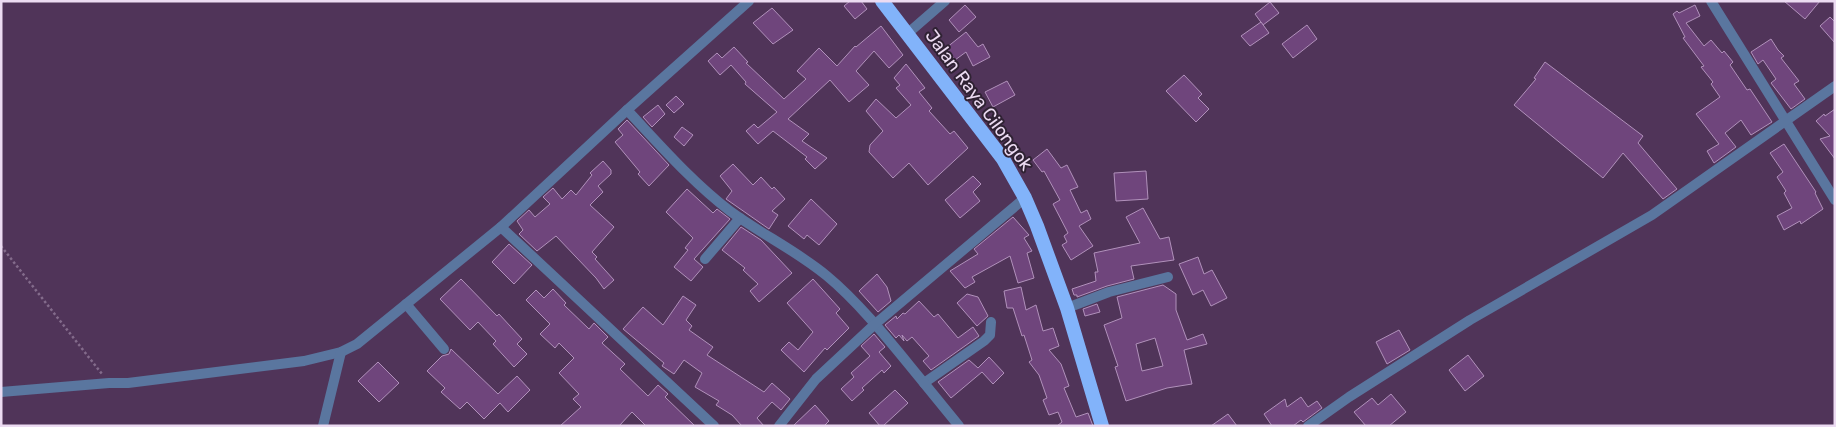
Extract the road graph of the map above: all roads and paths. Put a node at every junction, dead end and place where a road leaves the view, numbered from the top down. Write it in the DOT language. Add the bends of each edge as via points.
graph roads {
  1 [pos="749,1"];
  2 [pos="882,1"];
  3 [pos="945,1"];
  4 [pos="1711,1"];
  5 [pos="907,34"];
  6 [pos="1835,86"];
  7 [pos="627,110"];
  8 [pos="1785,121"];
  9 [pos="1025,198"];
  10 [pos="1835,200"];
  11 [pos="740,218"];
  12 [pos="501,227"];
  13 [pos="1,246"];
  14 [pos="705,260"];
  15 [pos="1168,277"];
  16 [pos="406,304"];
  17 [pos="1067,308"];
  18 [pos="991,322"];
  19 [pos="874,325"];
  20 [pos="444,349"];
  21 [pos="341,352"];
  22 [pos="109,383"];
  23 [pos="924,383"];
  24 [pos="1,392"];
  25 [pos="1321,422"];
  26 [pos="323,426"];
  27 [pos="714,426"];
  28 [pos="778,426"];
  29 [pos="958,426"];
  30 [pos="1102,426"];
  31 [pos="1308,426"];
  1 -- 7 [label="street"];
  2 -- 5 [label="highway, Jalan Raya Cilongok"];
  3 -- 5 [label="street"];
  4 -- 8 [label="street"];
  5 -- 9 [label="highway, Jalan Raya Cilongok" via="1003,159"];
  6 -- 8 [label="street"];
  7 -- 11 [label="street" via="680,166"];
  7 -- 12 [label="street"];
  8 -- 10 [label="street"];
  8 -- 25 [label="street" via="1652,215 1470,320 1348,397"];
  9 -- 17 [label="highway, Jalan Raya Cilongok"];
  9 -- 19 [label="street"];
  11 -- 14 [label="street"];
  11 -- 19 [label="street" via="827,276"];
  12 -- 16 [label="street"];
  12 -- 27 [label="street"];
  13 -- 22 [label="path"];
  15 -- 17 [label="street" via="1109,292"];
  16 -- 20 [label="street"];
  16 -- 21 [label="street" via="357,344"];
  17 -- 30 [label="highway, Jalan Raya Cilongok"];
  18 -- 23 [label="street" via="990,335 984,341"];
  19 -- 23 [label="street"];
  19 -- 28 [label="street" via="816,379"];
  21 -- 22 [label="street" via="294,362"];
  21 -- 26 [label="street"];
  22 -- 24 [label="street"];
  23 -- 29 [label="street"];
  25 -- 31 [label="street"];
}
